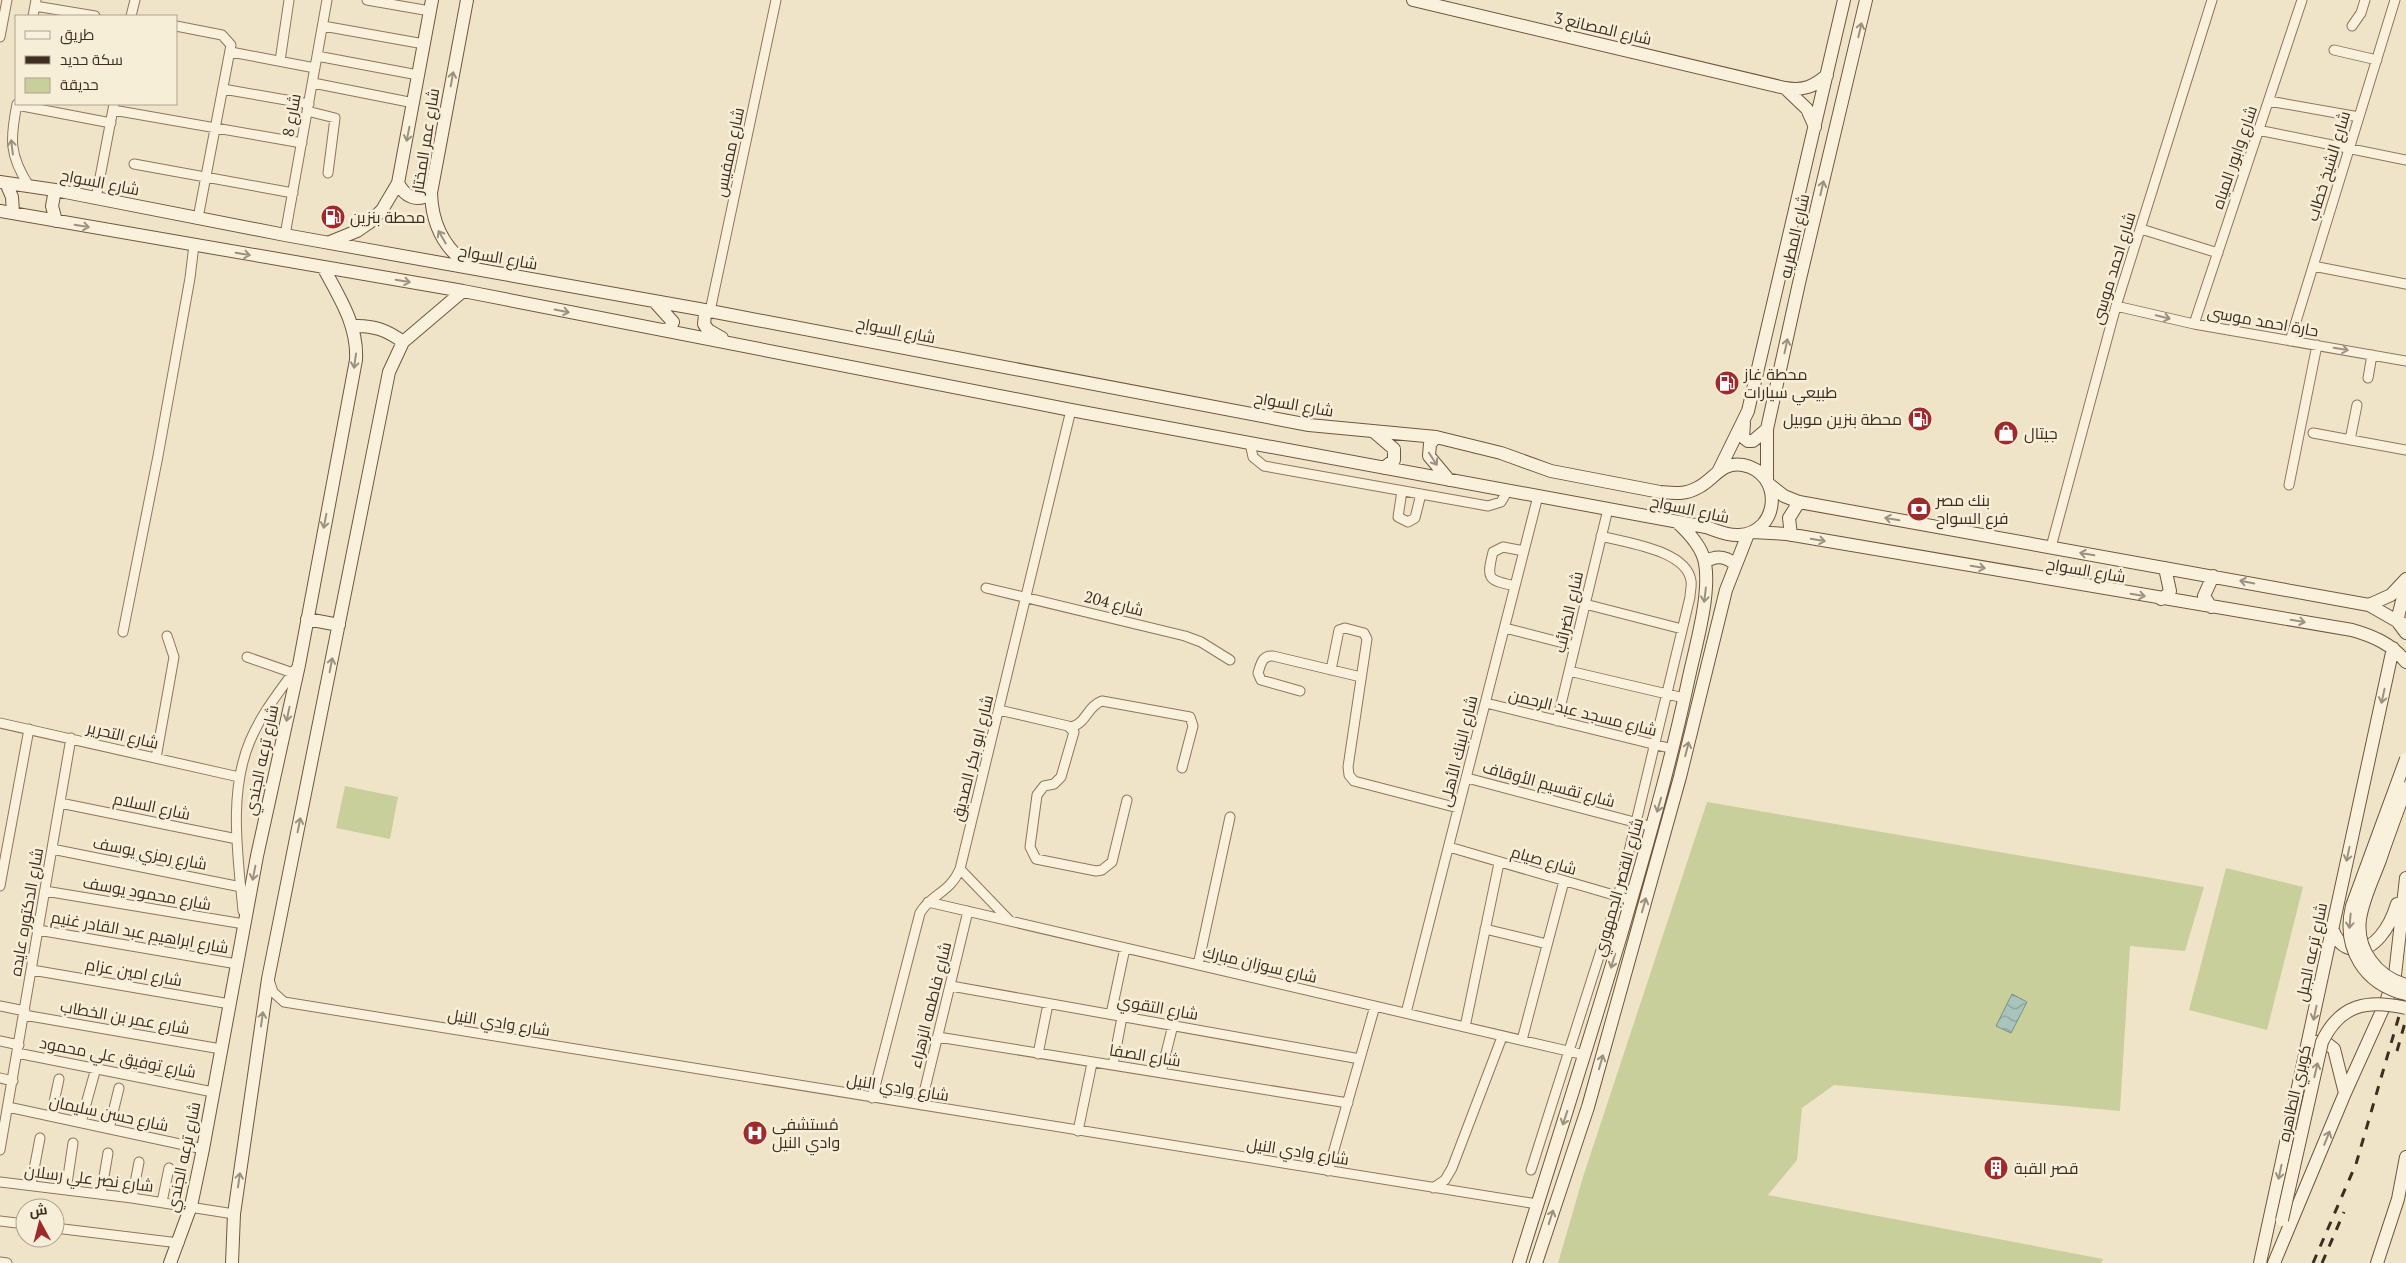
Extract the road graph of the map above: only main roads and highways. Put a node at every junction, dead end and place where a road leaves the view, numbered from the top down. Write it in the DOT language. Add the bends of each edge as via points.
graph roads {
  1 [pos="466,0"];
  2 [pos="1413,0"];
  3 [pos="1844,0"];
  4 [pos="1866,0"];
  5 [pos="431,6"];
  6 [pos="1827,75"];
  7 [pos="1785,88"];
  8 [pos="1815,127"];
  9 [pos="3,182"];
  10 [pos="398,183"];
  11 [pos="55,190"];
  12 [pos="431,193"];
  13 [pos="0,211"];
  14 [pos="13,213"];
  15 [pos="56,221"];
  16 [pos="327,242"];
  17 [pos="323,267"];
  18 [pos="477,270"];
  19 [pos="463,291"];
  20 [pos="654,301"];
  21 [pos="710,311"];
  22 [pos="353,326"];
  23 [pos="663,330"];
  24 [pos="403,342"];
  25 [pos="730,343"];
  26 [pos="1745,418"];
  27 [pos="1767,429"];
  28 [pos="1372,430"];
  29 [pos="1436,437"];
  30 [pos="1384,468"];
  31 [pos="1719,470"];
  32 [pos="1449,480"];
  33 [pos="1768,483"];
  34 [pos="1800,502"];
  35 [pos="1676,522"];
  36 [pos="1750,533"];
  37 [pos="1791,535"];
  38 [pos="1705,562"];
  39 [pos="1735,564"];
  40 [pos="2165,568"];
  41 [pos="2213,576"];
  42 [pos="2406,579"];
  43 [pos="2406,585"];
  44 [pos="2161,599"];
  45 [pos="2369,606"];
  46 [pos="2211,607"];
  47 [pos="307,619"];
  48 [pos="2401,623"];
  49 [pos="339,625"];
  50 [pos="2406,633"];
  51 [pos="2393,648"];
  52 [pos="2406,662"];
  53 [pos="2406,759"];
  54 [pos="2406,788"];
  55 [pos="2406,876"];
  56 [pos="2332,928"];
  57 [pos="2406,985"];
  58 [pos="2406,994"];
  59 [pos="2406,1008"];
  60 [pos="2308,1045"];
  61 [pos="2345,1093"];
  62 [pos="2406,1157"];
  63 [pos="170,1263"];
  64 [pos="232,1263"];
  65 [pos="1518,1263"];
  66 [pos="1536,1263"];
  67 [pos="2260,1263"];
  68 [pos="2273,1263"];
  69 [pos="2377,1263"];
  12 -- 1 [label="main road, شارع عمر المختار, one-way"];
  2 -- 7 [label="main road, شارع المصانع 3"];
  3 -- 6 [label="main road, شارع المطريه"];
  27 -- 4 [label="main road, شارع المطريه, one-way"];
  5 -- 10 [label="main road, شارع عمر المختار, one-way"];
  6 -- 7 [label="main road, شارع المصانع 3" via="1804,89"];
  6 -- 8 [label="main road, شارع المطريه"];
  7 -- 8 [label="main road" via="1807,109"];
  8 -- 26 [label="main road, شارع المطريه"];
  9 -- 11 [label="main road, شارع السواح"];
  9 -- 14 [label="main road" via="12,197"];
  10 -- 12 [label="main road" via="402,191 411,197 422,198"];
  10 -- 16 [label="main road, شارع عمر المختار" via="382,210 370,222 343,238"];
  11 -- 15 [label="main road" via="52,206"];
  11 -- 16 [label="main road, شارع السواح"];
  18 -- 12 [label="main road, شارع عمر المختار, one-way" via="463,262 442,239 432,209"];
  13 -- 14 [label="main road, شارع السواح"];
  14 -- 15 [label="main road, شارع السواح"];
  15 -- 17 [label="main road, شارع السواح, one-way"];
  16 -- 18 [label="main road, شارع السواح"];
  17 -- 19 [label="main road, شارع السواح, one-way"];
  17 -- 22 [label="main road, شارع ترعه الجندي"];
  18 -- 20 [label="main road, شارع السواح"];
  19 -- 23 [label="main road, شارع السواح, one-way"];
  19 -- 24 [label="main road"];
  20 -- 21 [label="main road, شارع السواح"];
  20 -- 23 [label="main road" via="673,322 670,329"];
  21 -- 25 [label="main road" via="703,318 705,327"];
  21 -- 28 [label="main road, شارع السواح" via="1309,425"];
  22 -- 24 [label="main road" via="385,330"];
  22 -- 47 [label="main road, شارع ترعه الجندي, one-way" via="356,360"];
  23 -- 25 [label="main road, شارع السواح"];
  24 -- 49 [label="main road" via="389,372"];
  25 -- 30 [label="main road, شارع السواح"];
  26 -- 27 [label="main road" via="1743,434 1748,441 1753,441"];
  26 -- 31 [label="main road, شارع المطريه"];
  27 -- 33 [label="main road, شارع المطريه"];
  28 -- 29 [label="main road, شارع السواح"];
  28 -- 30 [label="main road" via="1394,449 1394,460"];
  29 -- 31 [label="main road, شارع السواح" via="1501,453 1551,470 1676,494 1698,488"];
  29 -- 32 [label="main road, one-way" via="1428,448 1429,456"];
  30 -- 32 [label="main road, شارع السواح"];
  31 -- 33 [label="main road, شارع السواح" via="1731,465 1745,466 1758,471"];
  32 -- 35 [label="main road, شارع السواح"];
  33 -- 34 [label="main road, شارع السواح" via="1784,496"];
  33 -- 36 [label="main road" via="1773,500 1770,513 1763,524"];
  34 -- 37 [label="main road" via="1789,518"];
  40 -- 34 [label="main road, شارع السواح, one-way"];
  35 -- 36 [label="main road, شارع السواح" via="1706,526 1737,536"];
  35 -- 38 [label="main road, شارع القصر الجمهوري" via="1698,547"];
  36 -- 37 [label="main road, شارع السواح"];
  36 -- 39 [label="main road, شارع القصر الجمهوري"];
  37 -- 44 [label="main road, شارع السواح, one-way"];
  38 -- 39 [label="main road" via="1724,557"];
  38 -- 65 [label="main road, شارع القصر الجمهوري, one-way" via="1706,592 1653,827"];
  66 -- 39 [label="main road, شارع القصر الجمهوري, one-way" via="1588,1107 1678,786"];
  40 -- 41 [label="main road, شارع السواح"];
  40 -- 44 [label="main road" via="2170,591"];
  45 -- 41 [label="main road, شارع السواح, one-way"];
  41 -- 46 [label="main road" via="2204,596"];
  42 -- 45 [label="main road" via="2391,595"];
  43 -- 48 [label="main road"];
  44 -- 46 [label="main road, شارع السواح"];
  45 -- 48 [label="main road, شارع السواح"];
  46 -- 51 [label="main road, شارع السواح, one-way" via="2352,630"];
  47 -- 49 [label="main road"];
  47 -- 63 [label="main road, شارع ترعه الجندي, one-way" via="244,923 191,1206"];
  48 -- 50 [label="main road, شارع السواح"];
  64 -- 49 [label="main road, one-way" via="234,1214 268,979"];
  51 -- 52 [label="main road, شارع السواح"];
  51 -- 56 [label="main road, شارع ترعه الجبل, one-way"];
  53 -- 58 [label="main road, one-way, bridge" via="2352,906 2348,927 2352,949 2363,968 2378,983"];
  54 -- 57 [label="main road, bridge" via="2362,907 2360,931 2366,954 2373,965 2392,980"];
  55 -- 56 [label="main road" via="2394,913 2372,945 2359,950 2344,946"];
  55 -- 61 [label="main road" via="2394,975 2375,1028"];
  56 -- 60 [label="main road, شارع ترعه الجبل, one-way"];
  68 -- 59 [label="main road, كوبري الطاهره, one-way, bridge" via="2322,1042 2327,1032 2341,1015 2361,1005 2383,1003"];
  60 -- 61 [label="main road" via="2319,1041 2334,1049"];
  60 -- 67 [label="main road, شارع ترعه الجبل, one-way"];
  68 -- 61 [label="main road, one-way"];
  62 -- 69 [label="main road" via="2398,1199"];
}
